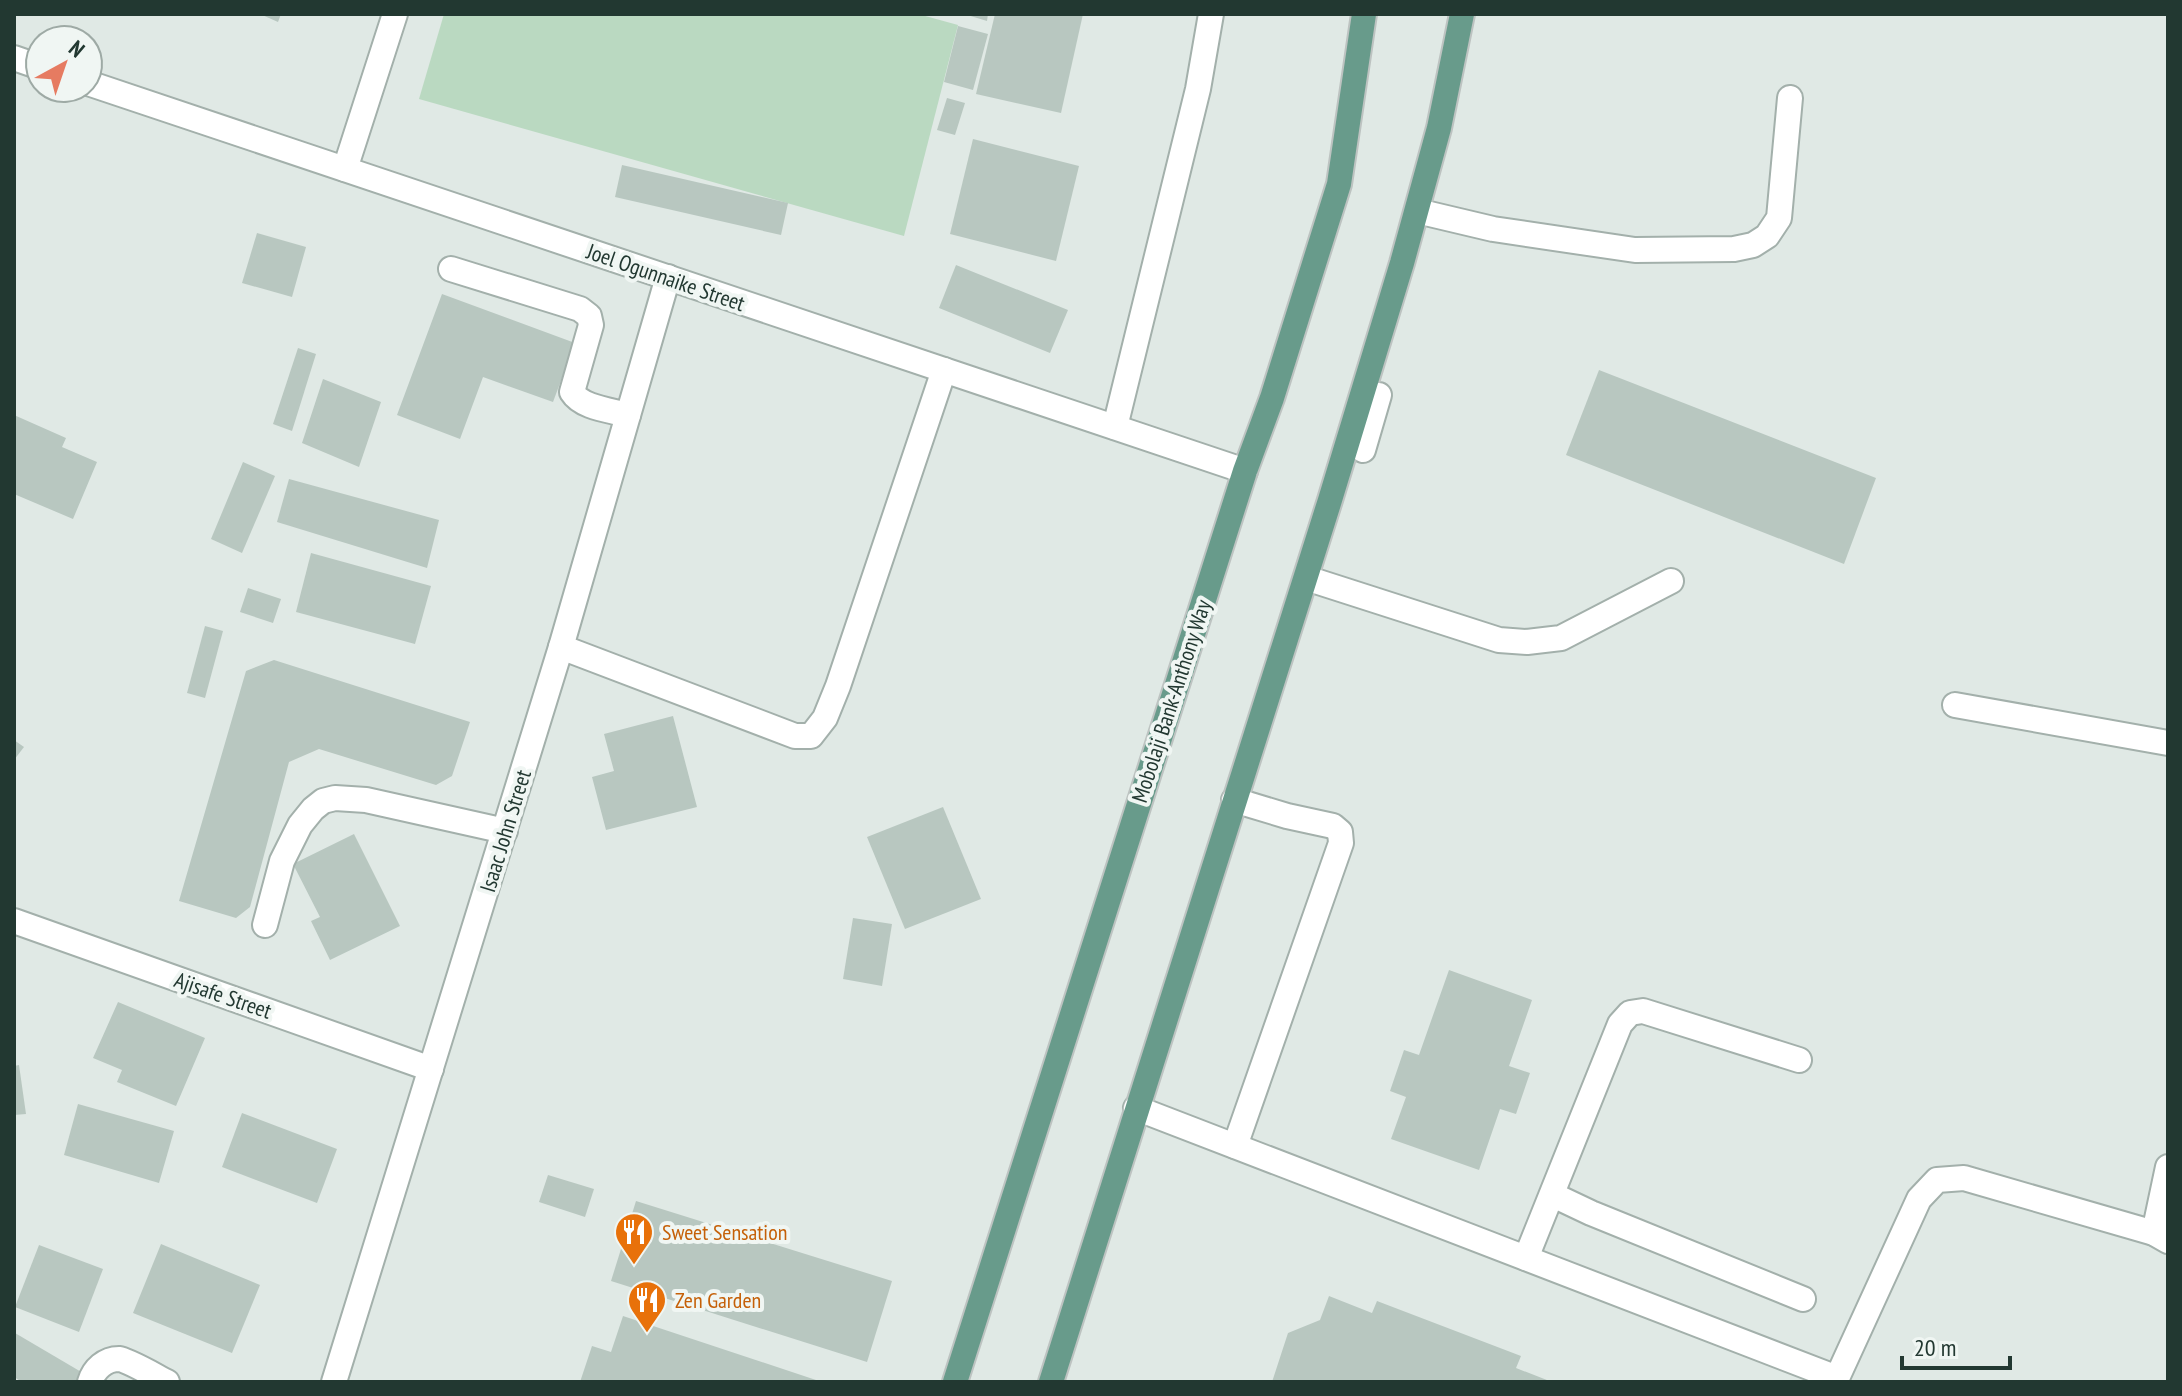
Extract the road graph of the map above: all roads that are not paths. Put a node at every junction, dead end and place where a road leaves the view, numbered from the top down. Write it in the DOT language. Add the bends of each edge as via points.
graph roads {
  1 [pos="395,14"];
  2 [pos="1211,14"];
  3 [pos="1364,14"];
  4 [pos="1462,14"];
  5 [pos="104,88"];
  6 [pos="1790,98"];
  7 [pos="345,169"];
  8 [pos="1417,211"];
  9 [pos="451,269"];
  10 [pos="668,277"];
  11 [pos="944,370"];
  12 [pos="1379,395"];
  13 [pos="628,415"];
  14 [pos="1115,427"];
  15 [pos="1363,450"];
  16 [pos="1245,471"];
  17 [pos="1306,578"];
  18 [pos="1671,581"];
  19 [pos="561,647"];
  20 [pos="1955,705"];
  21 [pos="2168,743"];
  22 [pos="1234,800"];
  23 [pos="505,831"];
  24 [pos="14,921"];
  25 [pos="265,925"];
  26 [pos="1799,1060"];
  27 [pos="431,1069"];
  28 [pos="1136,1108"];
  29 [pos="1235,1146"];
  30 [pos="2168,1167"];
  31 [pos="1553,1195"];
  32 [pos="2161,1237"];
  33 [pos="1526,1258"];
  34 [pos="1803,1299"];
  35 [pos="1837,1380"];
  36 [pos="90,1382"];
  37 [pos="167,1382"];
  38 [pos="334,1382"];
  39 [pos="955,1382"];
  40 [pos="1051,1382"];
  1 -- 7 [label="street"];
  2 -- 14 [label="street" via="1198,89"];
  3 -- 16 [label="main road, Mobolaji Bank-Anthony Way" via="1339,184"];
  4 -- 8 [label="main road"];
  5 -- 7 [label="street, Joel Ogunnaike Street"];
  6 -- 8 [label="street" via="1779,218 1753,245 1635,250 1493,229"];
  7 -- 10 [label="street, Joel Ogunnaike Street"];
  8 -- 17 [label="main road"];
  9 -- 13 [label="street" via="589,316 572,392 585,403"];
  10 -- 11 [label="street, Joel Ogunnaike Street"];
  10 -- 13 [label="street, Isaac John Street"];
  11 -- 14 [label="street, Joel Ogunnaike Street"];
  11 -- 19 [label="street" via="838,686 811,736 795,736"];
  12 -- 15 [label="street"];
  13 -- 19 [label="street, Isaac John Street"];
  14 -- 16 [label="street, Joel Ogunnaike Street"];
  16 -- 39 [label="main road, Mobolaji Bank-Anthony Way"];
  17 -- 18 [label="street" via="1499,640 1527,642 1561,638"];
  17 -- 22 [label="main road"];
  19 -- 23 [label="street, Isaac John Street"];
  20 -- 21 [label="street"];
  22 -- 28 [label="main road"];
  22 -- 29 [label="street" via="1333,826 1341,843"];
  23 -- 25 [label="street" via="366,800 323,801 300,825 282,861"];
  23 -- 27 [label="street, Isaac John Street"];
  24 -- 27 [label="street, Ajisafe Street"];
  26 -- 31 [label="street" via="1643,1011 1630,1013 1620,1024"];
  27 -- 38 [label="street, Isaac John Street"];
  28 -- 29 [label="street"];
  28 -- 40 [label="main road"];
  29 -- 33 [label="street"];
  30 -- 32 [label="street"];
  31 -- 33 [label="street"];
  31 -- 34 [label="street"];
  32 -- 35 [label="street" via="1964,1178 1937,1180 1919,1199"];
  33 -- 35 [label="street"];
  36 -- 37 [label="street" via="103,1363 121,1359"];
}
